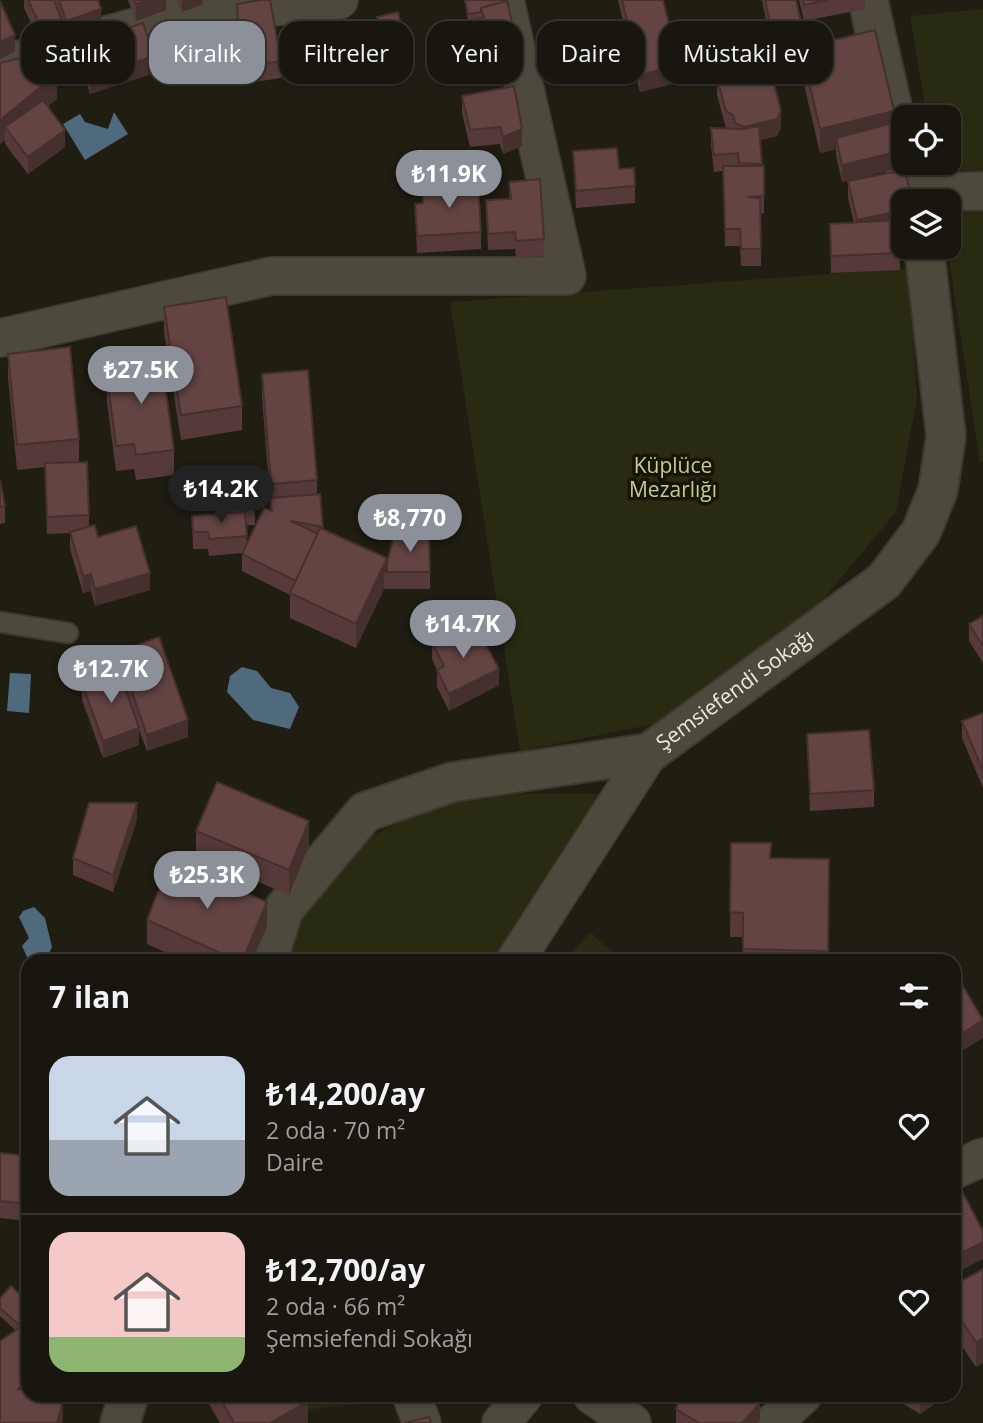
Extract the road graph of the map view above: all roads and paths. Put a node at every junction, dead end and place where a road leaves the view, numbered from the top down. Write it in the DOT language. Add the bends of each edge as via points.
graph roads {
  1 [pos="339,0"];
  2 [pos="505,0"];
  3 [pos="868,0"];
  4 [pos="0,65"];
  5 [pos="892,105"];
  6 [pos="910,186"];
  7 [pos="983,191"];
  8 [pos="925,259"];
  9 [pos="0,338"];
  10 [pos="0,622"];
  11 [pos="68,633"];
  12 [pos="649,753"];
  13 [pos="269,954"];
  14 [pos="520,954"];
  15 [pos="983,1157"];
  16 [pos="961,1167"];
  17 [pos="127,1402"];
  18 [pos="414,1402"];
  19 [pos="518,1402"];
  20 [pos="602,1402"];
  21 [pos="796,1402"];
  22 [pos="120,1423"];
  23 [pos="422,1423"];
  24 [pos="501,1423"];
  25 [pos="632,1423"];
  26 [pos="773,1423"];
  1 -- 4 [label="street" via="167,18"];
  2 -- 9 [label="street" via="567,276 271,276"];
  3 -- 5 [label="street"];
  6 -- 7 [label="street"];
  8 -- 12 [label="street, Şemsiefendi Sokağı" via="946,436 939,490 921,533 884,581"];
  10 -- 11 [label="lane"];
  12 -- 13 [label="street, Şemsiefendi Sokağı" via="453,782 365,812 284,909"];
  12 -- 14 [label="street"];
  15 -- 16 [label="street"];
  17 -- 22 [label="street"];
  18 -- 23 [label="street"];
  19 -- 24 [label="street"];
  20 -- 25 [label="street"];
  21 -- 26 [label="street"];
}
